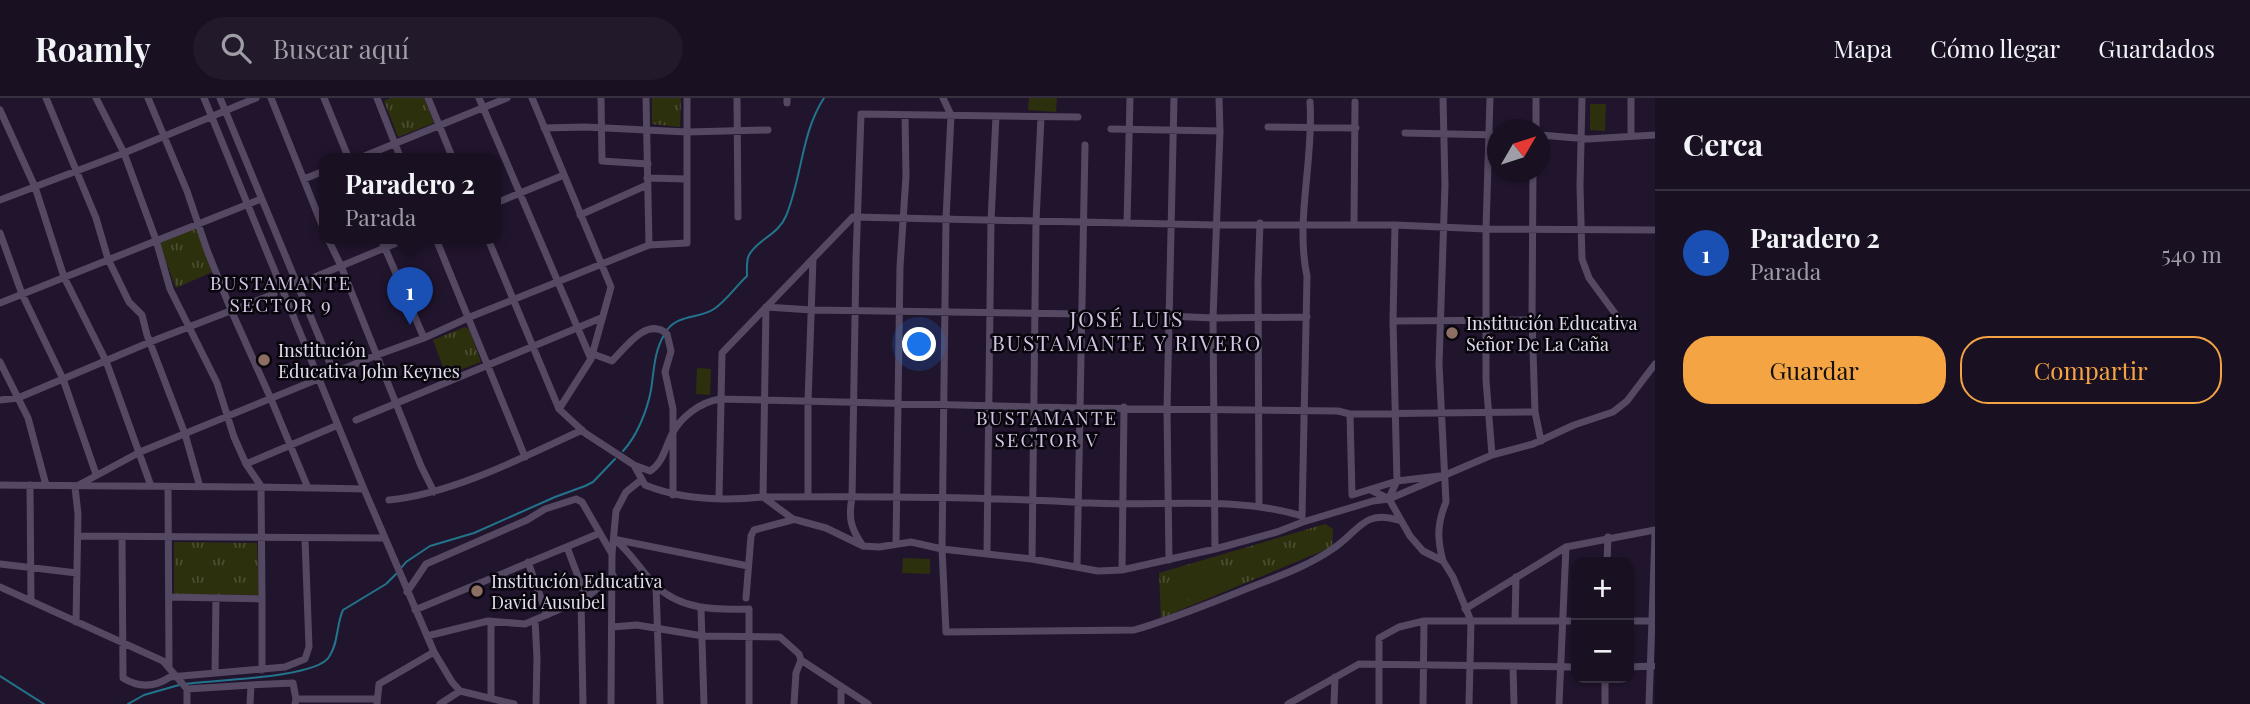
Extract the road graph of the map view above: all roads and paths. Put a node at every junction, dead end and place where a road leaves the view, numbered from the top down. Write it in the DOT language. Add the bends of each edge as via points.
graph roads {
  1 [pos="46,98"];
  2 [pos="96,98"];
  3 [pos="148,98"];
  4 [pos="204,98"];
  5 [pos="220,98"];
  6 [pos="256,98"];
  7 [pos="271,98"];
  8 [pos="324,98"];
  9 [pos="377,98"];
  10 [pos="428,98"];
  11 [pos="479,98"];
  12 [pos="507,98"];
  13 [pos="532,98"];
  14 [pos="601,98"];
  15 [pos="646,98"];
  16 [pos="687,98"];
  17 [pos="737,98"];
  18 [pos="943,98"];
  19 [pos="1130,98"];
  20 [pos="1174,98"];
  21 [pos="1219,98"];
  22 [pos="1443,98"];
  23 [pos="1490,98"];
  24 [pos="1536,98"];
  25 [pos="1582,98"];
  26 [pos="1632,98"];
  27 [pos="1311,102"];
  28 [pos="1355,102"];
  29 [pos="483,108"];
  30 [pos="0,110"];
  31 [pos="225,111"];
  32 [pos="905,115"];
  33 [pos="951,115"];
  34 [pos="212,116"];
  35 [pos="996,116"];
  36 [pos="1041,117"];
  37 [pos="1078,117"];
  38 [pos="1492,119"];
  39 [pos="1536,119"];
  40 [pos="439,125"];
  41 [pos="1268,127"];
  42 [pos="544,128"];
  43 [pos="601,128"];
  44 [pos="1312,128"];
  45 [pos="1356,128"];
  46 [pos="1111,129"];
  47 [pos="646,130"];
  48 [pos="768,130"];
  49 [pos="1130,130"];
  50 [pos="737,131"];
  51 [pos="1173,131"];
  52 [pos="1220,131"];
  53 [pos="687,132"];
  54 [pos="1405,132"];
  55 [pos="1443,134"];
  56 [pos="1487,134"];
  57 [pos="164,135"];
  58 [pos="1631,135"];
  59 [pos="1655,135"];
  60 [pos="1550,136"];
  61 [pos="1582,137"];
  62 [pos="394,143"];
  63 [pos="1085,145"];
  64 [pos="124,153"];
  65 [pos="347,153"];
  66 [pos="371,153"];
  67 [pos="398,153"];
  68 [pos="451,153"];
  69 [pos="648,164"];
  70 [pos="77,170"];
  71 [pos="319,173"];
  72 [pos="564,175"];
  73 [pos="304,179"];
  74 [pos="687,179"];
  75 [pos="647,181"];
  76 [pos="1490,182"];
  77 [pos="1533,182"];
  78 [pos="35,187"];
  79 [pos="520,194"];
  80 [pos="261,199"];
  81 [pos="0,200"];
  82 [pos="501,201"];
  83 [pos="248,204"];
  84 [pos="580,215"];
  85 [pos="319,217"];
  86 [pos="738,217"];
  87 [pos="859,217"];
  88 [pos="904,218"];
  89 [pos="946,219"];
  90 [pos="991,221"];
  91 [pos="1036,221"];
  92 [pos="199,222"];
  93 [pos="1083,222"];
  94 [pos="1127,223"];
  95 [pos="1261,223"];
  96 [pos="1172,224"];
  97 [pos="1215,225"];
  98 [pos="1304,225"];
  99 [pos="1354,225"];
  100 [pos="1395,225"];
  101 [pos="1444,227"];
  102 [pos="1486,229"];
  103 [pos="1531,229"];
  104 [pos="1581,230"];
  105 [pos="1655,230"];
  106 [pos="0,233"];
  107 [pos="156,240"];
  108 [pos="330,244"];
  109 [pos="383,244"];
  110 [pos="394,244"];
  111 [pos="438,244"];
  112 [pos="490,244"];
  113 [pos="649,245"];
  114 [pos="385,248"];
  115 [pos="813,258"];
  116 [pos="108,259"];
  117 [pos="600,264"];
  118 [pos="341,265"];
  119 [pos="65,277"];
  120 [pos="556,282"];
  121 [pos="298,284"];
  122 [pos="22,294"];
  123 [pos="274,294"];
  124 [pos="513,299"];
  125 [pos="0,303"];
  126 [pos="766,307"];
  127 [pos="231,310"];
  128 [pos="812,310"];
  129 [pos="855,310"];
  130 [pos="900,311"];
  131 [pos="945,312"];
  132 [pos="990,313"];
  133 [pos="1035,313"];
  134 [pos="1080,314"];
  135 [pos="1168,316"];
  136 [pos="470,317"];
  137 [pos="1259,317"];
  138 [pos="1307,317"];
  139 [pos="601,318"];
  140 [pos="1213,318"];
  141 [pos="1532,320"];
  142 [pos="1393,321"];
  143 [pos="1439,321"];
  144 [pos="1487,321"];
  145 [pos="1622,323"];
  146 [pos="190,327"];
  147 [pos="576,327"];
  148 [pos="425,338"];
  149 [pos="150,342"];
  150 [pos="532,347"];
  151 [pos="377,355"];
  152 [pos="592,356"];
  153 [pos="106,361"];
  154 [pos="0,362"];
  155 [pos="1655,364"];
  156 [pos="488,365"];
  157 [pos="334,373"];
  158 [pos="63,379"];
  159 [pos="320,379"];
  160 [pos="18,398"];
  161 [pos="271,399"];
  162 [pos="720,399"];
  163 [pos="0,400"];
  164 [pos="397,402"];
  165 [pos="763,402"];
  166 [pos="808,402"];
  167 [pos="853,402"];
  168 [pos="898,404"];
  169 [pos="943,404"];
  170 [pos="1033,405"];
  171 [pos="988,406"];
  172 [pos="1124,407"];
  173 [pos="1079,408"];
  174 [pos="559,409"];
  175 [pos="1167,409"];
  176 [pos="1212,409"];
  177 [pos="1258,410"];
  178 [pos="1303,410"];
  179 [pos="1535,412"];
  180 [pos="1441,413"];
  181 [pos="1489,413"];
  182 [pos="1350,414"];
  183 [pos="1394,414"];
  184 [pos="228,417"];
  185 [pos="356,420"];
  186 [pos="338,425"];
  187 [pos="582,430"];
  188 [pos="673,433"];
  189 [pos="185,434"];
  190 [pos="1541,441"];
  191 [pos="290,446"];
  192 [pos="140,452"];
  193 [pos="1492,455"];
  194 [pos="524,457"];
  195 [pos="246,464"];
  196 [pos="634,465"];
  197 [pos="96,474"];
  198 [pos="1444,475"];
  199 [pos="641,480"];
  200 [pos="1397,481"];
  201 [pos="0,485"];
  202 [pos="30,485"];
  203 [pos="46,485"];
  204 [pos="151,486"];
  205 [pos="261,486"];
  206 [pos="75,487"];
  207 [pos="168,487"];
  208 [pos="200,487"];
  209 [pos="307,488"];
  210 [pos="363,489"];
  211 [pos="1371,490"];
  212 [pos="434,492"];
  213 [pos="673,495"];
  214 [pos="808,496"];
  215 [pos="763,497"];
  216 [pos="943,497"];
  217 [pos="719,498"];
  218 [pos="852,498"];
  219 [pos="898,498"];
  220 [pos="989,499"];
  221 [pos="1389,499"];
  222 [pos="389,500"];
  223 [pos="1032,500"];
  224 [pos="1076,501"];
  225 [pos="1122,503"];
  226 [pos="1167,503"];
  227 [pos="1213,504"];
  228 [pos="1259,505"];
  229 [pos="1303,519"];
  230 [pos="793,520"];
  231 [pos="1398,520"];
  232 [pos="1655,532"];
  233 [pos="600,533"];
  234 [pos="78,536"];
  235 [pos="122,537"];
  236 [pos="170,537"];
  237 [pos="1608,537"];
  238 [pos="384,538"];
  239 [pos="261,539"];
  240 [pos="305,539"];
  241 [pos="614,540"];
  242 [pos="896,543"];
  243 [pos="863,546"];
  244 [pos="567,547"];
  245 [pos="1566,547"];
  246 [pos="942,549"];
  247 [pos="1215,549"];
  248 [pos="987,553"];
  249 [pos="612,554"];
  250 [pos="1607,557"];
  251 [pos="1032,559"];
  252 [pos="1169,560"];
  253 [pos="1443,561"];
  254 [pos="528,562"];
  255 [pos="0,564"];
  256 [pos="748,566"];
  257 [pos="1077,566"];
  258 [pos="30,568"];
  259 [pos="1122,570"];
  260 [pos="77,573"];
  261 [pos="612,575"];
  262 [pos="1516,577"];
  263 [pos="656,586"];
  264 [pos="0,587"];
  265 [pos="407,592"];
  266 [pos="170,597"];
  267 [pos="216,598"];
  268 [pos="262,598"];
  269 [pos="746,598"];
  270 [pos="584,599"];
  271 [pos="31,601"];
  272 [pos="1465,608"];
  273 [pos="701,609"];
  274 [pos="415,610"];
  275 [pos="547,615"];
  276 [pos="535,620"];
  277 [pos="1561,620"];
  278 [pos="491,621"];
  279 [pos="1424,621"];
  280 [pos="1471,621"];
  281 [pos="1515,621"];
  282 [pos="1571,621"];
  283 [pos="1634,621"];
  284 [pos="1653,621"];
  285 [pos="76,622"];
  286 [pos="612,627"];
  287 [pos="659,628"];
  288 [pos="427,636"];
  289 [pos="703,636"];
  290 [pos="750,636"];
  291 [pos="122,643"];
  292 [pos="435,652"];
  293 [pos="801,660"];
  294 [pos="1379,664"];
  295 [pos="1470,665"];
  296 [pos="169,666"];
  297 [pos="1423,666"];
  298 [pos="1653,666"];
  299 [pos="1513,667"];
  300 [pos="1559,667"];
  301 [pos="1571,667"];
  302 [pos="1634,667"];
  303 [pos="262,670"];
  304 [pos="215,673"];
  305 [pos="177,676"];
  306 [pos="1335,677"];
  307 [pos="1605,683"];
  308 [pos="251,685"];
  309 [pos="841,686"];
  310 [pos="187,689"];
  311 [pos="460,691"];
  312 [pos="491,697"];
  313 [pos="482,700"];
  314 [pos="295,701"];
  315 [pos="377,701"];
  316 [pos="187,704"];
  317 [pos="250,704"];
  318 [pos="440,704"];
  319 [pos="514,704"];
  320 [pos="536,704"];
  321 [pos="583,704"];
  322 [pos="611,704"];
  323 [pos="660,704"];
  324 [pos="704,704"];
  325 [pos="749,704"];
  326 [pos="794,704"];
  327 [pos="841,704"];
  328 [pos="868,704"];
  329 [pos="1289,704"];
  330 [pos="1334,704"];
  331 [pos="1379,704"];
  332 [pos="1423,704"];
  333 [pos="1469,704"];
  334 [pos="1514,704"];
  335 [pos="1559,704"];
  336 [pos="1605,704"];
  337 [pos="1649,704"];
  1 -- 70 [label="street"];
  2 -- 64 [label="street"];
  3 -- 57 [label="street"];
  4 -- 34 [label="street"];
  5 -- 31 [label="street"];
  6 -- 31 [label="street"];
  7 -- 73 [label="street"];
  8 -- 65 [label="street"];
  9 -- 62 [label="street"];
  10 -- 40 [label="street"];
  11 -- 29 [label="street"];
  12 -- 29 [label="street"];
  13 -- 42 [label="street"];
  14 -- 43 [label="street"];
  15 -- 47 [label="street"];
  16 -- 53 [label="street"];
  17 -- 50 [label="street"];
  18 -- 33 [label="street"];
  19 -- 49 [label="street"];
  20 -- 51 [label="street"];
  21 -- 52 [label="street"];
  22 -- 55 [label="street"];
  23 -- 38 [label="street"];
  24 -- 39 [label="street"];
  25 -- 61 [label="street"];
  26 -- 58 [label="street"];
  27 -- 44 [label="street"];
  28 -- 45 [label="street"];
  29 -- 40 [label="street"];
  29 -- 79 [label="street"];
  30 -- 78 [label="street"];
  31 -- 34 [label="street"];
  31 -- 80 [label="street"];
  32 -- 33 [label="street"];
  32 -- 87 [label="street" via="861,114"];
  32 -- 88 [label="street"];
  33 -- 35 [label="street"];
  33 -- 89 [label="street"];
  34 -- 57 [label="street"];
  34 -- 83 [label="street"];
  35 -- 36 [label="street"];
  35 -- 90 [label="street"];
  36 -- 37 [label="street"];
  36 -- 91 [label="street"];
  40 -- 62 [label="street"];
  40 -- 68 [label="street"];
  41 -- 44 [label="street"];
  42 -- 43 [label="street"];
  42 -- 72 [label="street"];
  43 -- 47 [label="street"];
  43 -- 69 [label="street" via="602,161"];
  44 -- 45 [label="street"];
  44 -- 98 [label="street"];
  45 -- 99 [label="street"];
  46 -- 49 [label="street"];
  47 -- 53 [label="street"];
  47 -- 69 [label="street"];
  48 -- 50 [label="street"];
  49 -- 51 [label="street"];
  49 -- 94 [label="street"];
  50 -- 53 [label="street"];
  50 -- 86 [label="street"];
  51 -- 52 [label="street"];
  51 -- 96 [label="street"];
  52 -- 97 [label="street"];
  53 -- 74 [label="street"];
  54 -- 55 [label="street"];
  55 -- 56 [label="street"];
  55 -- 101 [label="street"];
  57 -- 64 [label="street"];
  57 -- 92 [label="street"];
  58 -- 59 [label="street"];
  58 -- 61 [label="street"];
  60 -- 61 [label="street"];
  61 -- 104 [label="street"];
  62 -- 66 [label="street"];
  62 -- 67 [label="street"];
  63 -- 93 [label="street"];
  64 -- 70 [label="street"];
  64 -- 107 [label="street"];
  69 -- 75 [label="street"];
  70 -- 78 [label="street"];
  70 -- 116 [label="street"];
  71 -- 73 [label="street"];
  72 -- 79 [label="street"];
  72 -- 84 [label="street"];
  73 -- 85 [label="street"];
  74 -- 75 [label="street"];
  74 -- 113 [label="street" via="687,243"];
  75 -- 84 [label="street"];
  75 -- 113 [label="street"];
  76 -- 102 [label="street"];
  77 -- 103 [label="street"];
  78 -- 81 [label="street"];
  78 -- 119 [label="street"];
  79 -- 82 [label="street"];
  79 -- 120 [label="street"];
  80 -- 83 [label="street"];
  80 -- 121 [label="street"];
  83 -- 92 [label="street"];
  83 -- 159 [label="street"];
  84 -- 117 [label="street"];
  87 -- 88 [label="street"];
  87 -- 115 [label="street" via="853,217"];
  87 -- 129 [label="street"];
  88 -- 89 [label="street"];
  88 -- 130 [label="street"];
  89 -- 90 [label="street"];
  89 -- 131 [label="street"];
  90 -- 91 [label="street"];
  90 -- 132 [label="street"];
  91 -- 93 [label="street"];
  91 -- 133 [label="street"];
  92 -- 107 [label="street"];
  92 -- 127 [label="street"];
  93 -- 94 [label="street"];
  93 -- 134 [label="street"];
  94 -- 96 [label="street"];
  95 -- 97 [label="street"];
  95 -- 98 [label="street"];
  95 -- 137 [label="street"];
  96 -- 97 [label="street"];
  96 -- 135 [label="street"];
  97 -- 140 [label="street"];
  98 -- 99 [label="street"];
  98 -- 138 [label="street"];
  99 -- 100 [label="street"];
  100 -- 101 [label="street"];
  100 -- 142 [label="street"];
  101 -- 102 [label="street"];
  101 -- 143 [label="street"];
  102 -- 103 [label="street"];
  102 -- 144 [label="street"];
  103 -- 104 [label="street"];
  103 -- 141 [label="street"];
  104 -- 105 [label="street"];
  104 -- 145 [label="street" via="1589,278"];
  106 -- 122 [label="street"];
  107 -- 116 [label="street"];
  107 -- 146 [label="street" via="170,289"];
  108 -- 118 [label="street"];
  109 -- 114 [label="street"];
  110 -- 114 [label="street"];
  111 -- 136 [label="street"];
  112 -- 124 [label="street"];
  113 -- 117 [label="street"];
  114 -- 118 [label="street"];
  114 -- 148 [label="street"];
  115 -- 126 [label="street"];
  115 -- 128 [label="street"];
  116 -- 119 [label="street"];
  116 -- 149 [label="street" via="129,302 142,315"];
  117 -- 120 [label="street"];
  117 -- 139 [label="street" via="611,287"];
  118 -- 121 [label="street"];
  118 -- 151 [label="street"];
  119 -- 122 [label="street"];
  119 -- 153 [label="street"];
  120 -- 124 [label="street"];
  120 -- 147 [label="street"];
  121 -- 157 [label="street"];
  122 -- 125 [label="street"];
  122 -- 158 [label="street"];
  123 -- 127 [label="street"];
  124 -- 136 [label="street"];
  124 -- 150 [label="street"];
  126 -- 128 [label="street"];
  126 -- 162 [label="street" via="722,354"];
  126 -- 165 [label="street"];
  127 -- 146 [label="street"];
  127 -- 161 [label="street"];
  128 -- 129 [label="street"];
  128 -- 166 [label="street"];
  129 -- 130 [label="street"];
  129 -- 167 [label="street"];
  130 -- 131 [label="street"];
  130 -- 168 [label="street"];
  131 -- 132 [label="street"];
  131 -- 169 [label="street"];
  132 -- 133 [label="street"];
  132 -- 171 [label="street"];
  133 -- 134 [label="street"];
  133 -- 170 [label="street"];
  134 -- 173 [label="street"];
  135 -- 140 [label="street"];
  135 -- 175 [label="street"];
  136 -- 148 [label="street"];
  136 -- 156 [label="street"];
  137 -- 138 [label="street"];
  137 -- 140 [label="street"];
  137 -- 177 [label="street"];
  138 -- 178 [label="street"];
  139 -- 147 [label="street"];
  139 -- 152 [label="street"];
  140 -- 176 [label="street"];
  141 -- 144 [label="street"];
  141 -- 179 [label="street"];
  142 -- 143 [label="street"];
  142 -- 183 [label="street"];
  143 -- 144 [label="street"];
  143 -- 180 [label="street"];
  144 -- 181 [label="street"];
  146 -- 149 [label="street"];
  146 -- 184 [label="street"];
  147 -- 150 [label="street"];
  147 -- 152 [label="street"];
  148 -- 151 [label="street"];
  149 -- 153 [label="street"];
  149 -- 189 [label="street"];
  150 -- 156 [label="street"];
  150 -- 174 [label="street"];
  151 -- 157 [label="street"];
  151 -- 164 [label="street"];
  152 -- 174 [label="street"];
  152 -- 188 [label="street" via="612,361 648,329 666,333 671,344 665,372"];
  153 -- 158 [label="street"];
  153 -- 192 [label="street"];
  154 -- 160 [label="street"];
  155 -- 190 [label="street" via="1621,407"];
  156 -- 164 [label="street"];
  156 -- 194 [label="street"];
  157 -- 159 [label="street"];
  158 -- 160 [label="street"];
  158 -- 197 [label="street"];
  159 -- 161 [label="street"];
  159 -- 186 [label="street"];
  160 -- 163 [label="street"];
  160 -- 203 [label="street" via="35,438"];
  161 -- 184 [label="street"];
  161 -- 191 [label="street"];
  162 -- 165 [label="street"];
  162 -- 188 [label="street" via="697,408"];
  162 -- 217 [label="street"];
  164 -- 185 [label="street"];
  164 -- 212 [label="street"];
  165 -- 166 [label="street"];
  165 -- 215 [label="street"];
  166 -- 167 [label="street"];
  166 -- 214 [label="street"];
  167 -- 168 [label="street"];
  167 -- 218 [label="street"];
  168 -- 169 [label="street"];
  168 -- 219 [label="street"];
  169 -- 171 [label="street"];
  169 -- 216 [label="street"];
  170 -- 171 [label="street"];
  170 -- 173 [label="street"];
  170 -- 223 [label="street"];
  171 -- 220 [label="street"];
  172 -- 173 [label="street"];
  172 -- 175 [label="street"];
  172 -- 225 [label="street"];
  173 -- 224 [label="street"];
  174 -- 187 [label="street"];
  175 -- 176 [label="street"];
  175 -- 226 [label="street"];
  176 -- 177 [label="street"];
  176 -- 227 [label="street"];
  177 -- 178 [label="street"];
  177 -- 228 [label="street"];
  178 -- 182 [label="street"];
  178 -- 229 [label="street"];
  179 -- 181 [label="street"];
  179 -- 190 [label="street"];
  180 -- 181 [label="street"];
  180 -- 183 [label="street"];
  180 -- 198 [label="street"];
  181 -- 193 [label="street"];
  182 -- 183 [label="street"];
  182 -- 211 [label="street" via="1352,495"];
  183 -- 200 [label="street"];
  184 -- 189 [label="street"];
  184 -- 195 [label="street"];
  186 -- 191 [label="street"];
  186 -- 210 [label="street"];
  187 -- 194 [label="street"];
  187 -- 196 [label="street"];
  188 -- 196 [label="street" via="658,466 650,471"];
  188 -- 213 [label="street"];
  189 -- 192 [label="street"];
  189 -- 208 [label="street"];
  190 -- 193 [label="street"];
  191 -- 195 [label="street"];
  191 -- 209 [label="street"];
  192 -- 197 [label="street"];
  192 -- 204 [label="street"];
  193 -- 198 [label="street"];
  194 -- 212 [label="street"];
  195 -- 205 [label="street"];
  196 -- 199 [label="street"];
  197 -- 206 [label="street"];
  198 -- 200 [label="street"];
  198 -- 221 [label="street"];
  198 -- 253 [label="street" via="1446,502 1437,537"];
  199 -- 213 [label="street"];
  199 -- 241 [label="street" via="619,505"];
  200 -- 211 [label="street"];
  200 -- 221 [label="street"];
  201 -- 202 [label="street"];
  202 -- 203 [label="street"];
  202 -- 258 [label="street"];
  203 -- 206 [label="street"];
  204 -- 206 [label="street"];
  204 -- 207 [label="street"];
  205 -- 208 [label="street"];
  205 -- 209 [label="street"];
  205 -- 239 [label="street"];
  206 -- 234 [label="street"];
  207 -- 208 [label="street"];
  207 -- 236 [label="street"];
  209 -- 210 [label="street"];
  210 -- 238 [label="street"];
  211 -- 221 [label="street"];
  212 -- 222 [label="street"];
  213 -- 217 [label="street"];
  214 -- 215 [label="street"];
  214 -- 218 [label="street"];
  215 -- 217 [label="street"];
  215 -- 230 [label="street"];
  216 -- 219 [label="street"];
  216 -- 220 [label="street"];
  216 -- 246 [label="street"];
  218 -- 219 [label="street"];
  218 -- 243 [label="street" via="849,519"];
  219 -- 242 [label="street"];
  220 -- 223 [label="street"];
  220 -- 248 [label="street"];
  221 -- 229 [label="street"];
  221 -- 231 [label="street"];
  223 -- 224 [label="street"];
  223 -- 251 [label="street"];
  224 -- 225 [label="street"];
  224 -- 257 [label="street"];
  225 -- 226 [label="street"];
  225 -- 259 [label="street"];
  226 -- 227 [label="street"];
  226 -- 252 [label="street"];
  227 -- 228 [label="street"];
  227 -- 247 [label="street"];
  228 -- 229 [label="street"];
  229 -- 247 [label="street" via="1278,532"];
  230 -- 243 [label="street" via="826,528"];
  230 -- 256 [label="street" via="754,530"];
  231 -- 246 [label="street" via="1371,518 1336,547 1301,567 1133,630 946,632"];
  231 -- 253 [label="street" via="1423,551"];
  232 -- 237 [label="street"];
  232 -- 284 [label="street"];
  233 -- 244 [label="street"];
  233 -- 249 [label="street"];
  233 -- 265 [label="street" via="576,499 426,564"];
  234 -- 235 [label="street"];
  234 -- 260 [label="street"];
  235 -- 236 [label="street"];
  235 -- 291 [label="street"];
  236 -- 239 [label="street"];
  236 -- 266 [label="street"];
  237 -- 245 [label="street"];
  237 -- 250 [label="street"];
  238 -- 240 [label="street"];
  238 -- 265 [label="street"];
  239 -- 240 [label="street"];
  239 -- 268 [label="street"];
  240 -- 303 [label="street" via="308,655 299,663"];
  241 -- 249 [label="street"];
  241 -- 256 [label="street"];
  241 -- 263 [label="street"];
  242 -- 243 [label="street"];
  242 -- 246 [label="street"];
  244 -- 254 [label="street"];
  244 -- 270 [label="street"];
  245 -- 262 [label="street"];
  245 -- 277 [label="street"];
  246 -- 248 [label="street"];
  247 -- 252 [label="street"];
  248 -- 251 [label="street"];
  249 -- 261 [label="street"];
  251 -- 257 [label="street"];
  252 -- 259 [label="street"];
  253 -- 272 [label="street"];
  254 -- 274 [label="street"];
  254 -- 275 [label="street"];
  255 -- 258 [label="street"];
  256 -- 269 [label="street"];
  257 -- 259 [label="street"];
  258 -- 260 [label="street"];
  258 -- 271 [label="street"];
  260 -- 285 [label="street"];
  261 -- 270 [label="street"];
  261 -- 286 [label="street"];
  262 -- 272 [label="street"];
  262 -- 281 [label="street"];
  263 -- 273 [label="street"];
  263 -- 287 [label="street"];
  264 -- 271 [label="street"];
  265 -- 274 [label="street"];
  266 -- 267 [label="street"];
  266 -- 296 [label="street"];
  267 -- 268 [label="street"];
  267 -- 304 [label="street"];
  268 -- 303 [label="street"];
  270 -- 275 [label="street"];
  270 -- 321 [label="street"];
  271 -- 285 [label="street"];
  272 -- 280 [label="street"];
  273 -- 289 [label="street"];
  273 -- 290 [label="street" via="749,609"];
  274 -- 288 [label="street"];
  275 -- 276 [label="street"];
  276 -- 278 [label="street" via="525,624"];
  276 -- 320 [label="street"];
  277 -- 281 [label="street"];
  277 -- 282 [label="street"];
  277 -- 300 [label="street"];
  278 -- 288 [label="street"];
  278 -- 312 [label="street"];
  279 -- 280 [label="street"];
  279 -- 294 [label="street" via="1399,626 1379,638"];
  279 -- 297 [label="street"];
  280 -- 281 [label="street"];
  280 -- 295 [label="street"];
  283 -- 284 [label="street"];
  284 -- 298 [label="street"];
  285 -- 291 [label="street"];
  286 -- 287 [label="street"];
  286 -- 322 [label="street"];
  287 -- 289 [label="street"];
  287 -- 323 [label="street"];
  288 -- 292 [label="street"];
  289 -- 290 [label="street"];
  289 -- 324 [label="street"];
  290 -- 293 [label="street" via="780,637"];
  290 -- 325 [label="street"];
  291 -- 296 [label="street"];
  291 -- 305 [label="street" via="126,680 158,685"];
  292 -- 311 [label="street"];
  292 -- 315 [label="street" via="379,684"];
  293 -- 309 [label="street"];
  293 -- 326 [label="street"];
  294 -- 297 [label="street"];
  294 -- 306 [label="street" via="1359,664"];
  294 -- 331 [label="street"];
  295 -- 297 [label="street"];
  295 -- 299 [label="street"];
  295 -- 333 [label="street"];
  296 -- 305 [label="street"];
  297 -- 332 [label="street"];
  298 -- 302 [label="street"];
  298 -- 337 [label="street"];
  299 -- 300 [label="street"];
  299 -- 334 [label="street"];
  300 -- 301 [label="street"];
  300 -- 335 [label="street"];
  303 -- 304 [label="street"];
  304 -- 305 [label="street"];
  305 -- 310 [label="street"];
  306 -- 329 [label="street"];
  306 -- 330 [label="street"];
  307 -- 336 [label="street"];
  308 -- 310 [label="street"];
  308 -- 314 [label="street" via="293,683"];
  308 -- 317 [label="street"];
  309 -- 327 [label="street"];
  309 -- 328 [label="street"];
  310 -- 316 [label="street"];
  311 -- 313 [label="street"];
  311 -- 318 [label="street"];
  312 -- 313 [label="street"];
  312 -- 319 [label="street"];
  314 -- 315 [label="street"];
}
